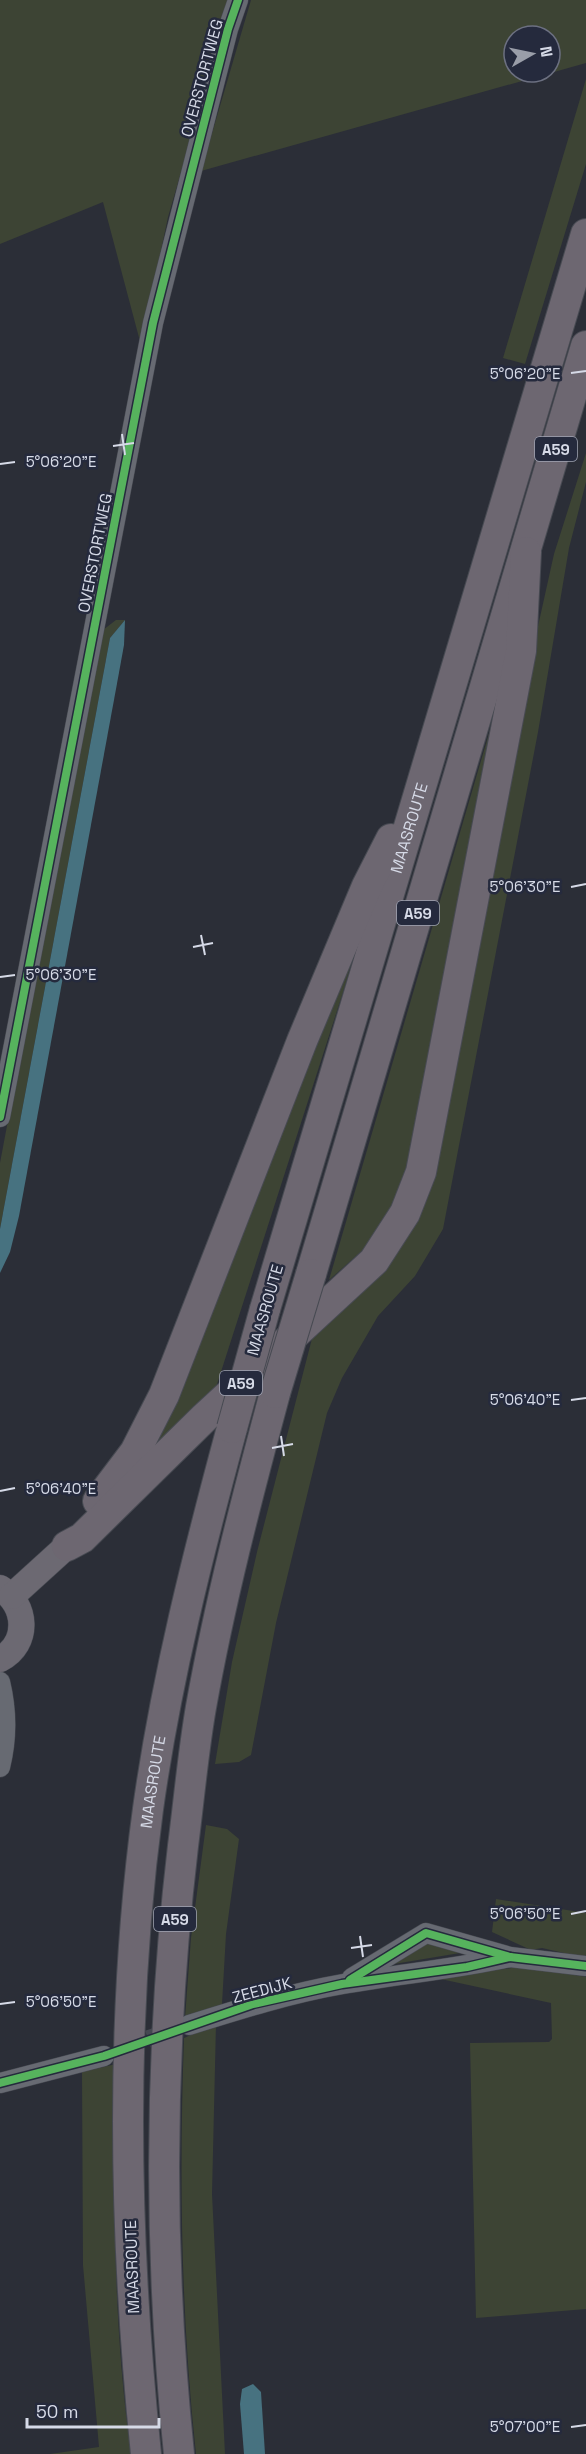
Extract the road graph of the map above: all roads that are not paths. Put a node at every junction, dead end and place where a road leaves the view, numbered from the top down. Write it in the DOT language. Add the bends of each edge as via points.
graph roads {
  1 [pos="238,0"];
  2 [pos="586,234"];
  3 [pos="586,346"];
  4 [pos="526,552"];
  5 [pos="423,778"];
  6 [pos="0,1116"];
  7 [pos="67,1546"];
  8 [pos="6,1592"];
  9 [pos="0,1659"];
  10 [pos="0,1682"];
  11 [pos="0,1767"];
  12 [pos="510,1957"];
  13 [pos="586,1966"];
  14 [pos="342,1984"];
  15 [pos="189,2025"];
  16 [pos="104,2056"];
  17 [pos="0,2084"];
  18 [pos="146,2454"];
  19 [pos="179,2454"];
  1 -- 6 [label="street, OVERSTORTWEG" via="153,323"];
  2 -- 5 [label="highway, MAASROUTE / A59"];
  3 -- 4 [label="highway, MAASROUTE / A59"];
  4 -- 7 [label="highway, A59" via="521,651 421,1172 409,1205 385,1248 360,1276 205,1417 82,1538"];
  4 -- 19 [label="highway, MAASROUTE / A59, bridge" via="275,1393 237,1535 207,1676 174,1920 164,2082 170,2370"];
  5 -- 7 [label="highway, A59" via="358,907 164,1395 135,1452"];
  5 -- 18 [label="highway, MAASROUTE / A59, bridge" via="265,1309 204,1529 167,1696 148,1810 137,1925 129,2093 129,2244"];
  7 -- 8 [label="main road"];
  8 -- 9 [label="main road" via="20,1609 23,1622 14,1649"];
  10 -- 11 [label="street" via="6,1722"];
  12 -- 13 [label="street, ZEEDIJK"];
  12 -- 14 [label="street, ZEEDIJK" via="467,1967"];
  12 -- 14 [label="street, ZEEDIJK" via="426,1933"];
  14 -- 15 [label="street, ZEEDIJK" via="253,2004"];
  16 -- 17 [label="street"];
}
